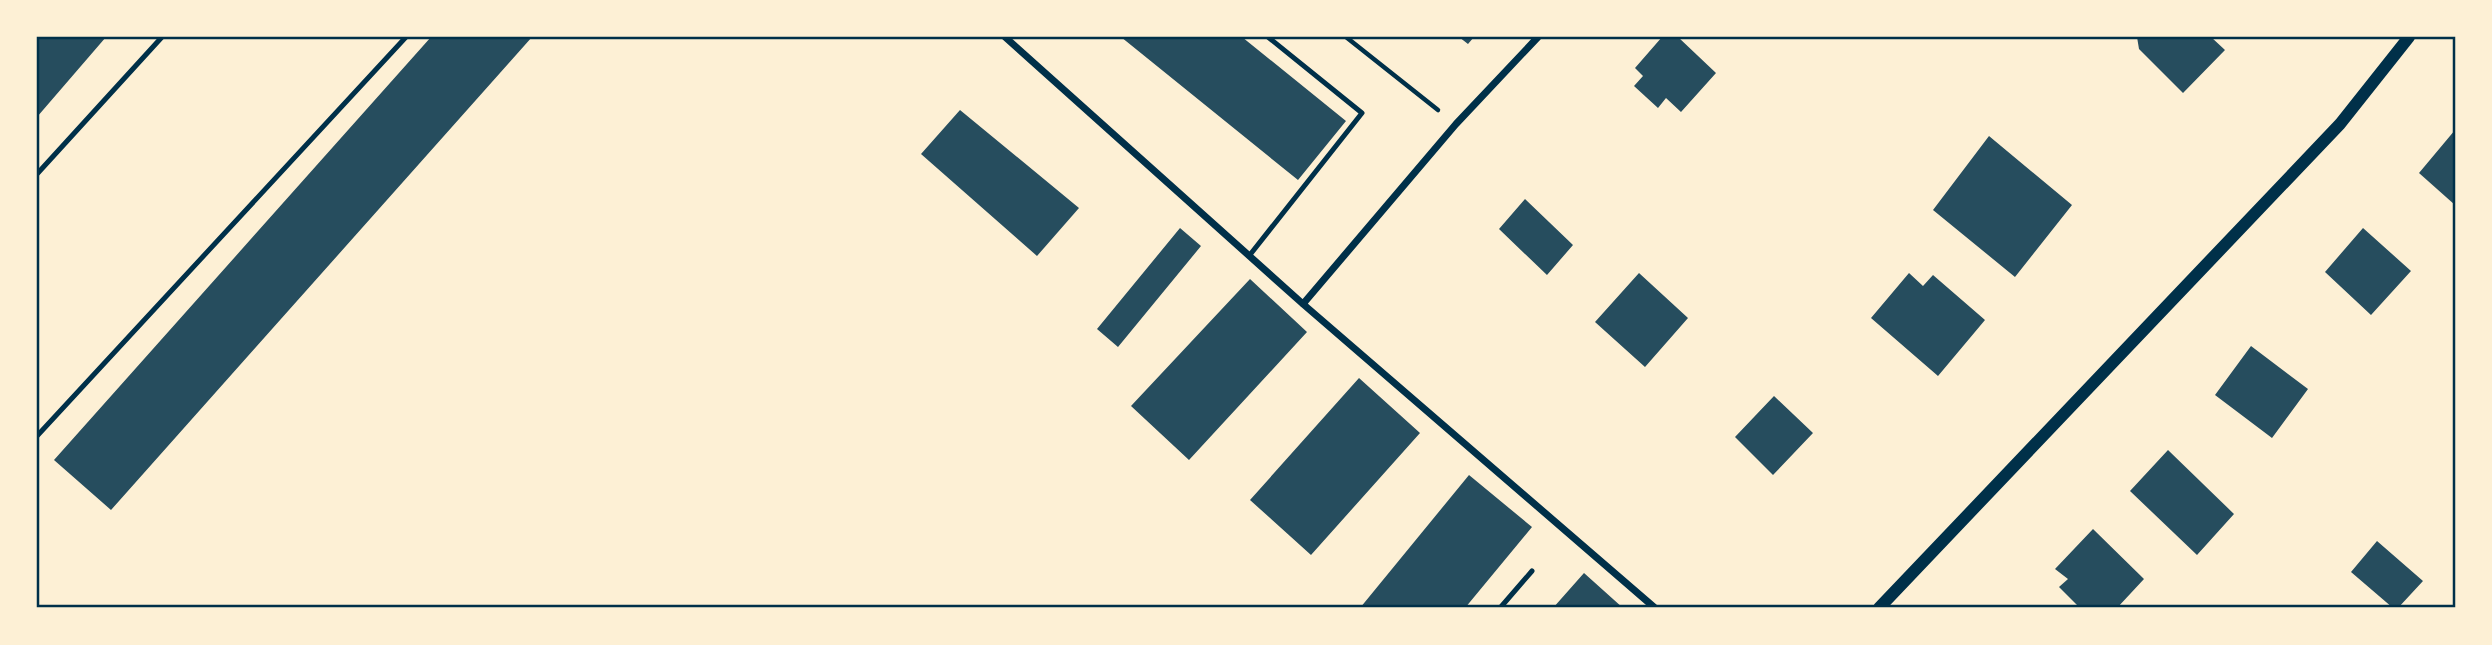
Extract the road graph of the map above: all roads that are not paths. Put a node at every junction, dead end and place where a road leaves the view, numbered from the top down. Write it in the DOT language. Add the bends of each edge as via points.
graph roads {
  1 [pos="162,37"];
  2 [pos="406,37"];
  3 [pos="1005,37"];
  4 [pos="1268,37"];
  5 [pos="1538,37"];
  6 [pos="2409,37"];
  7 [pos="37,174"];
  8 [pos="1249,256"];
  9 [pos="1303,304"];
  10 [pos="37,436"];
  11 [pos="1532,571"];
  12 [pos="1500,608"];
  13 [pos="1655,608"];
  14 [pos="1879,608"];
  1 -- 7 [label="lane"];
  2 -- 10 [label="lane"];
  3 -- 8 [label="street"];
  4 -- 8 [label="lane" via="1362,113"];
  5 -- 9 [label="street" via="1456,124"];
  6 -- 14 [label="street" via="2340,124"];
  8 -- 9 [label="street"];
  9 -- 13 [label="street"];
  11 -- 12 [label="lane"];
}
